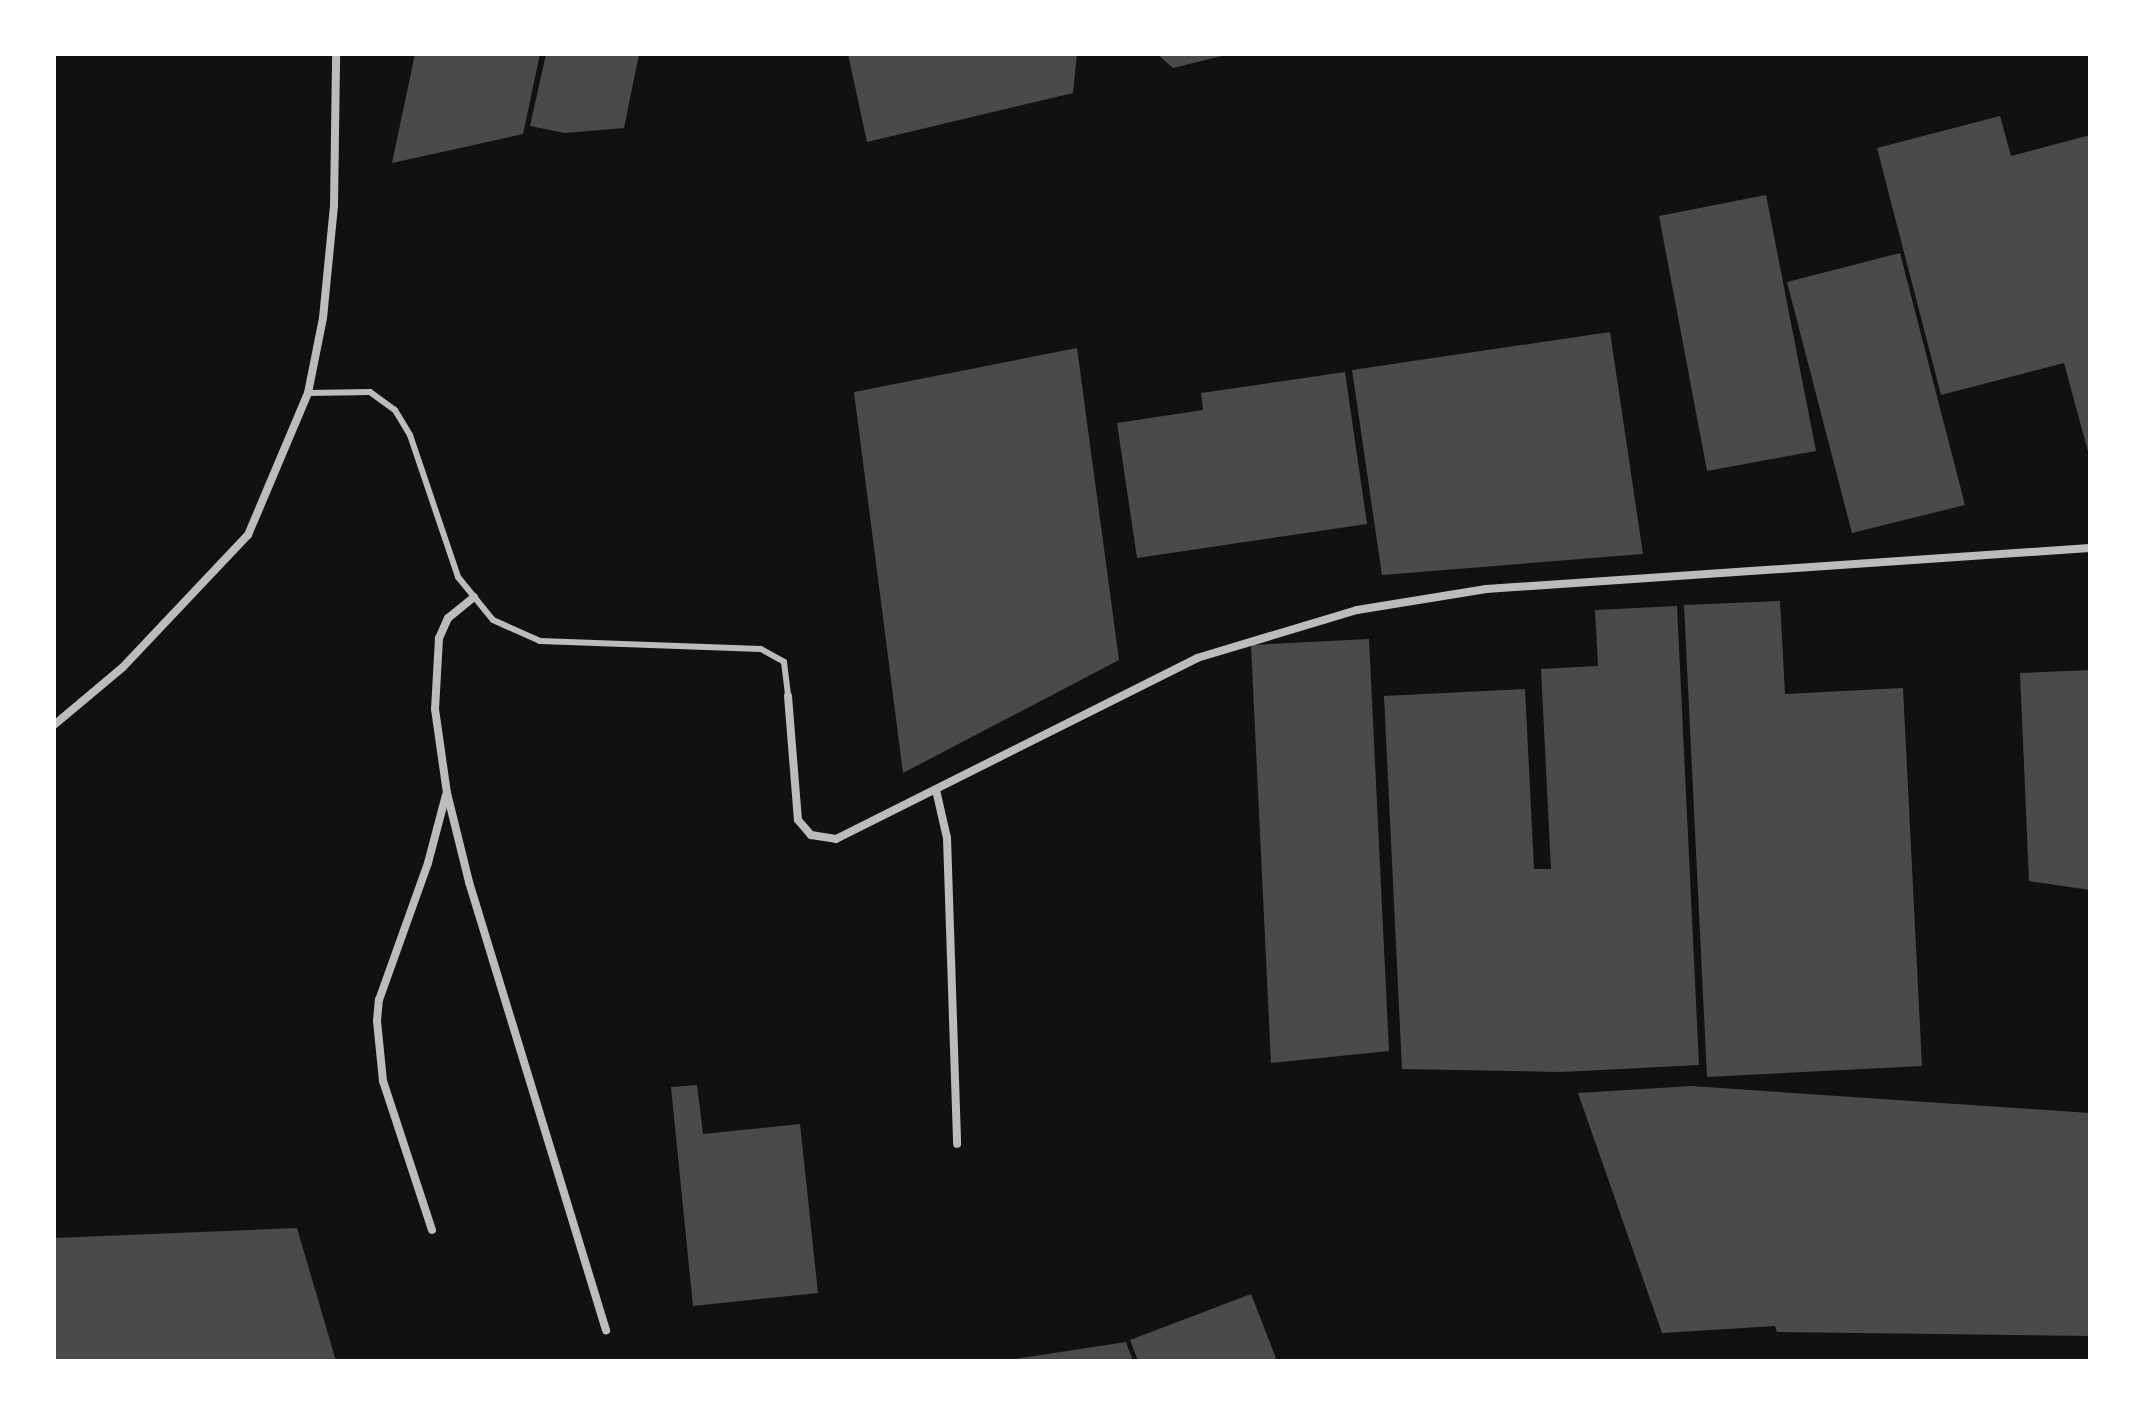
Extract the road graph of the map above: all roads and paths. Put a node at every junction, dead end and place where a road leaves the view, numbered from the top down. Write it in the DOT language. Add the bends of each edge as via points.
graph roads {
  1 [pos="336,54"];
  2 [pos="308,393"];
  3 [pos="2090,548"];
  4 [pos="474,597"];
  5 [pos="788,696"];
  6 [pos="54,725"];
  7 [pos="936,790"];
  8 [pos="447,793"];
  9 [pos="957,1144"];
  10 [pos="432,1230"];
  11 [pos="606,1331"];
  1 -- 2 [label="street" via="334,206 323,318"];
  2 -- 4 [label="lane" via="370,392 395,410 410,435 458,577"];
  2 -- 6 [label="street" via="248,535 123,667"];
  3 -- 7 [label="street" via="1486,589 1357,610 1197,658"];
  4 -- 5 [label="lane" via="493,620 540,641 761,649 784,662"];
  4 -- 8 [label="street" via="448,618 439,638 435,709"];
  5 -- 7 [label="street" via="794,806 811,835 836,839"];
  7 -- 9 [label="street" via="947,838"];
  8 -- 10 [label="street" via="379,1000 377,1021 383,1081"];
  8 -- 11 [label="street" via="469,882"];
}
